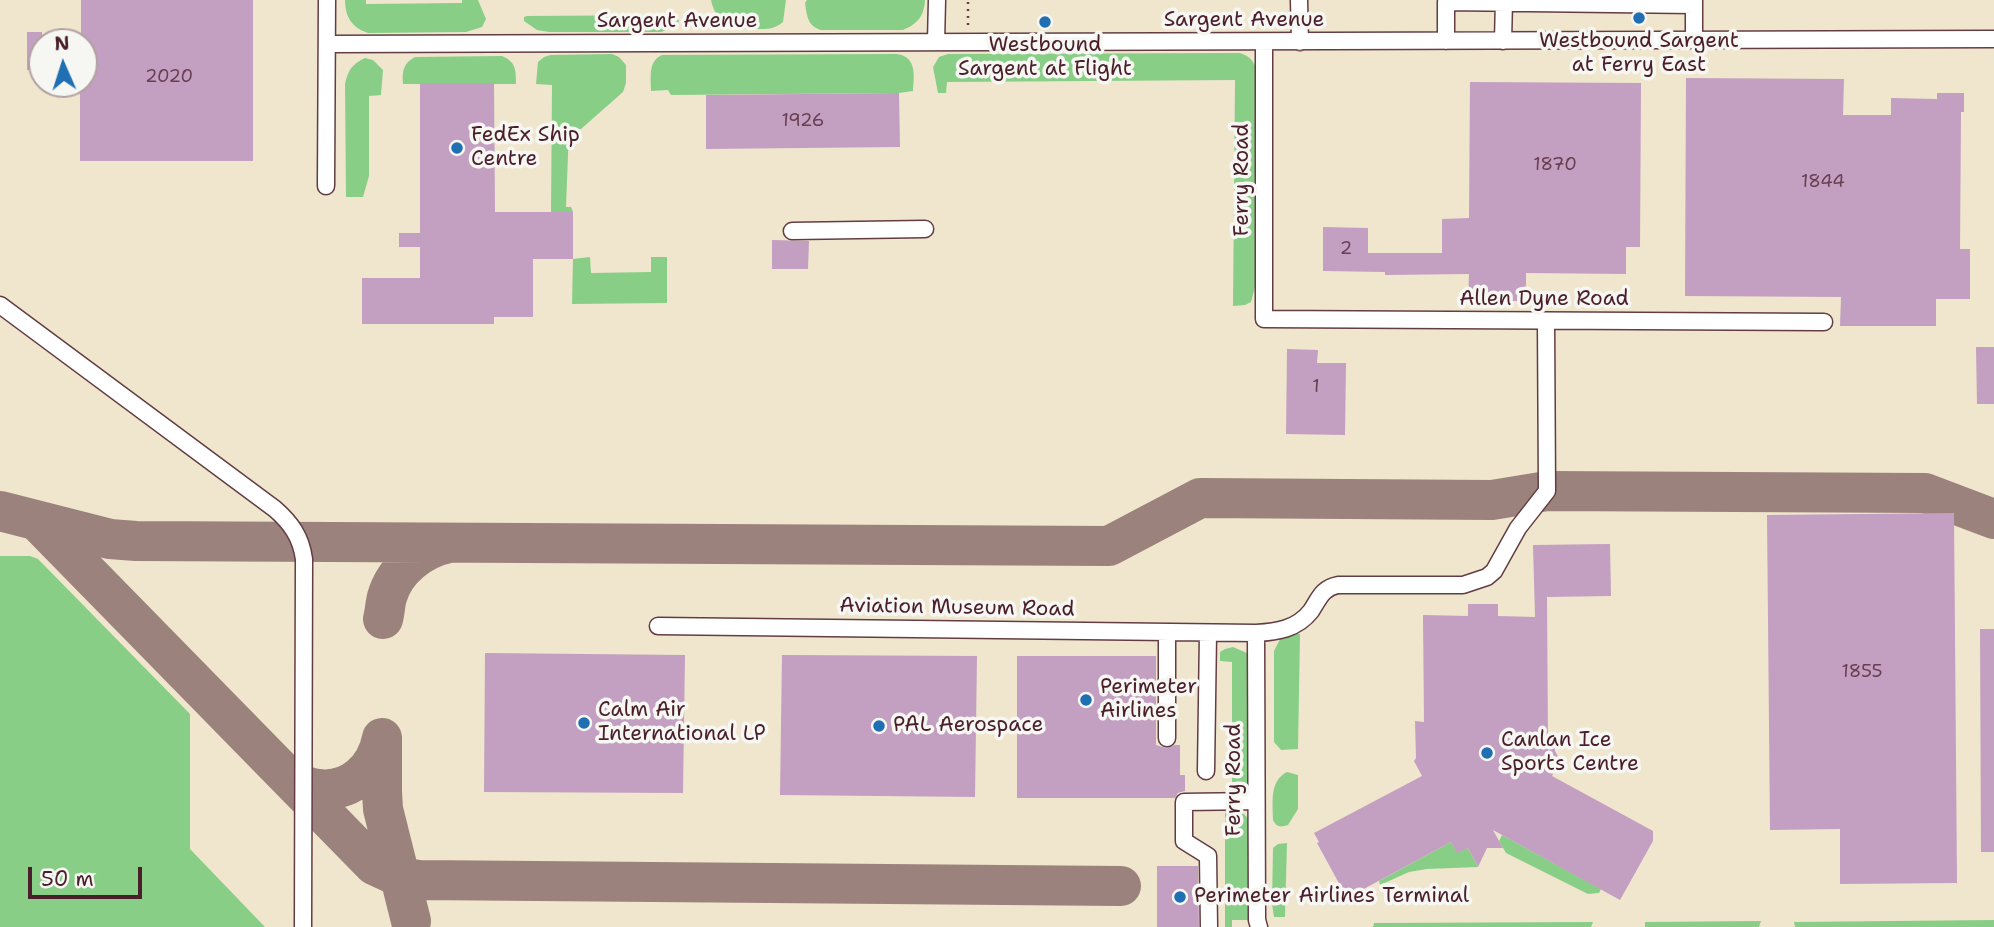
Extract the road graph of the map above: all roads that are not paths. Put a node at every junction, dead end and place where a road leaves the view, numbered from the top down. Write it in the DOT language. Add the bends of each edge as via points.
graph roads {
  1 [pos="327,0"];
  2 [pos="937,0"];
  3 [pos="1299,0"];
  4 [pos="1504,1"];
  5 [pos="1694,3"];
  6 [pos="1694,39"];
  7 [pos="1994,39"];
  8 [pos="1446,41"];
  9 [pos="1503,41"];
  10 [pos="936,42"];
  11 [pos="1264,42"];
  12 [pos="1300,42"];
  13 [pos="327,44"];
  14 [pos="326,186"];
  15 [pos="925,229"];
  16 [pos="792,231"];
  17 [pos="0,305"];
  18 [pos="1264,319"];
  19 [pos="1546,321"];
  20 [pos="1824,322"];
  21 [pos="658,626"];
  22 [pos="1167,632"];
  23 [pos="1208,633"];
  24 [pos="1255,633"];
  25 [pos="1167,738"];
  26 [pos="1206,771"];
  27 [pos="1256,801"];
  28 [pos="303,927"];
  29 [pos="1209,927"];
  30 [pos="1259,927"];
  1 -- 13 [label="street"];
  2 -- 10 [label="street"];
  3 -- 12 [label="street"];
  4 -- 5 [label="street"];
  4 -- 8 [label="street" via="1446,2"];
  4 -- 9 [label="street"];
  5 -- 6 [label="street"];
  6 -- 7 [label="street, Sargent Avenue"];
  6 -- 9 [label="street, Sargent Avenue"];
  8 -- 9 [label="street, Sargent Avenue"];
  8 -- 12 [label="street, Sargent Avenue"];
  10 -- 11 [label="street, Sargent Avenue"];
  10 -- 13 [label="street, Sargent Avenue"];
  11 -- 12 [label="street, Sargent Avenue"];
  11 -- 18 [label="street, Ferry Road"];
  13 -- 14 [label="street"];
  15 -- 16 [label="street"];
  17 -- 28 [label="street" via="275,509 296,532 304,559"];
  18 -- 19 [label="street, Allen Dyne Road"];
  19 -- 20 [label="street, Allen Dyne Road"];
  19 -- 24 [label="street, Aviation Museum Road" via="1547,491 1518,528 1494,571 1463,586 1329,587 1298,623 1278,632"];
  21 -- 22 [label="street, Aviation Museum Road"];
  22 -- 23 [label="street, Aviation Museum Road"];
  22 -- 25 [label="street"];
  23 -- 24 [label="street, Aviation Museum Road"];
  23 -- 26 [label="street"];
  24 -- 27 [label="street, Ferry Road"];
  27 -- 29 [label="street" via="1184,802 1185,841 1208,856"];
  27 -- 30 [label="street, Ferry Road"];
}
